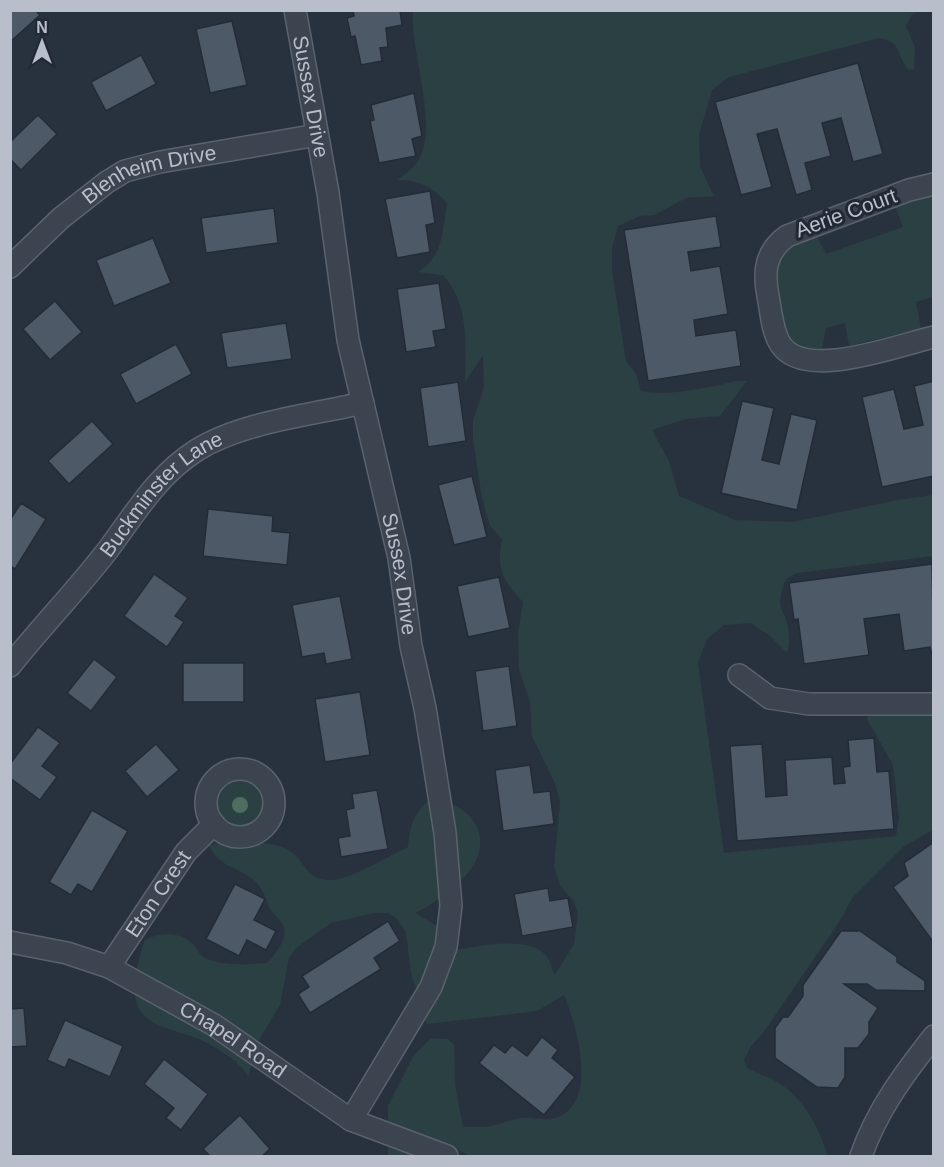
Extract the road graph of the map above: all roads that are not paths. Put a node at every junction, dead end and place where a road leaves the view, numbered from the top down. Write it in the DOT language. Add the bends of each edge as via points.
graph roads {
  1 [pos="295,10"];
  2 [pos="317,135"];
  3 [pos="933,184"];
  4 [pos="10,267"];
  5 [pos="933,337"];
  6 [pos="363,403"];
  7 [pos="10,666"];
  8 [pos="739,675"];
  9 [pos="933,704"];
  10 [pos="214,824"];
  11 [pos="10,942"];
  12 [pos="109,967"];
  13 [pos="933,1036"];
  14 [pos="351,1120"];
  15 [pos="447,1156"];
  16 [pos="861,1156"];
  1 -- 2 [label="street, Sussex Drive"];
  2 -- 4 [label="street, Blenheim Drive" via="125,171 61,218"];
  2 -- 6 [label="street, Sussex Drive" via="348,340"];
  3 -- 5 [label="street, Aerie Court" via="787,236 773,246 765,271 776,334 781,345 797,358 832,361"];
  6 -- 7 [label="street, Buckminster Lane" via="243,431 190,455 141,501 106,552"];
  6 -- 14 [label="street, Sussex Drive" via="399,558 445,833 451,906 446,947 431,987"];
  8 -- 9 [label="street" via="770,698 780,700 809,704"];
  10 -- 12 [label="street, Eton Crest" via="186,852"];
  11 -- 12 [label="street, Chapel Road" via="68,953"];
  12 -- 14 [label="street, Chapel Road" via="214,1025"];
  13 -- 16 [label="street" via="898,1081"];
  14 -- 15 [label="street, Chapel Road"];
}
